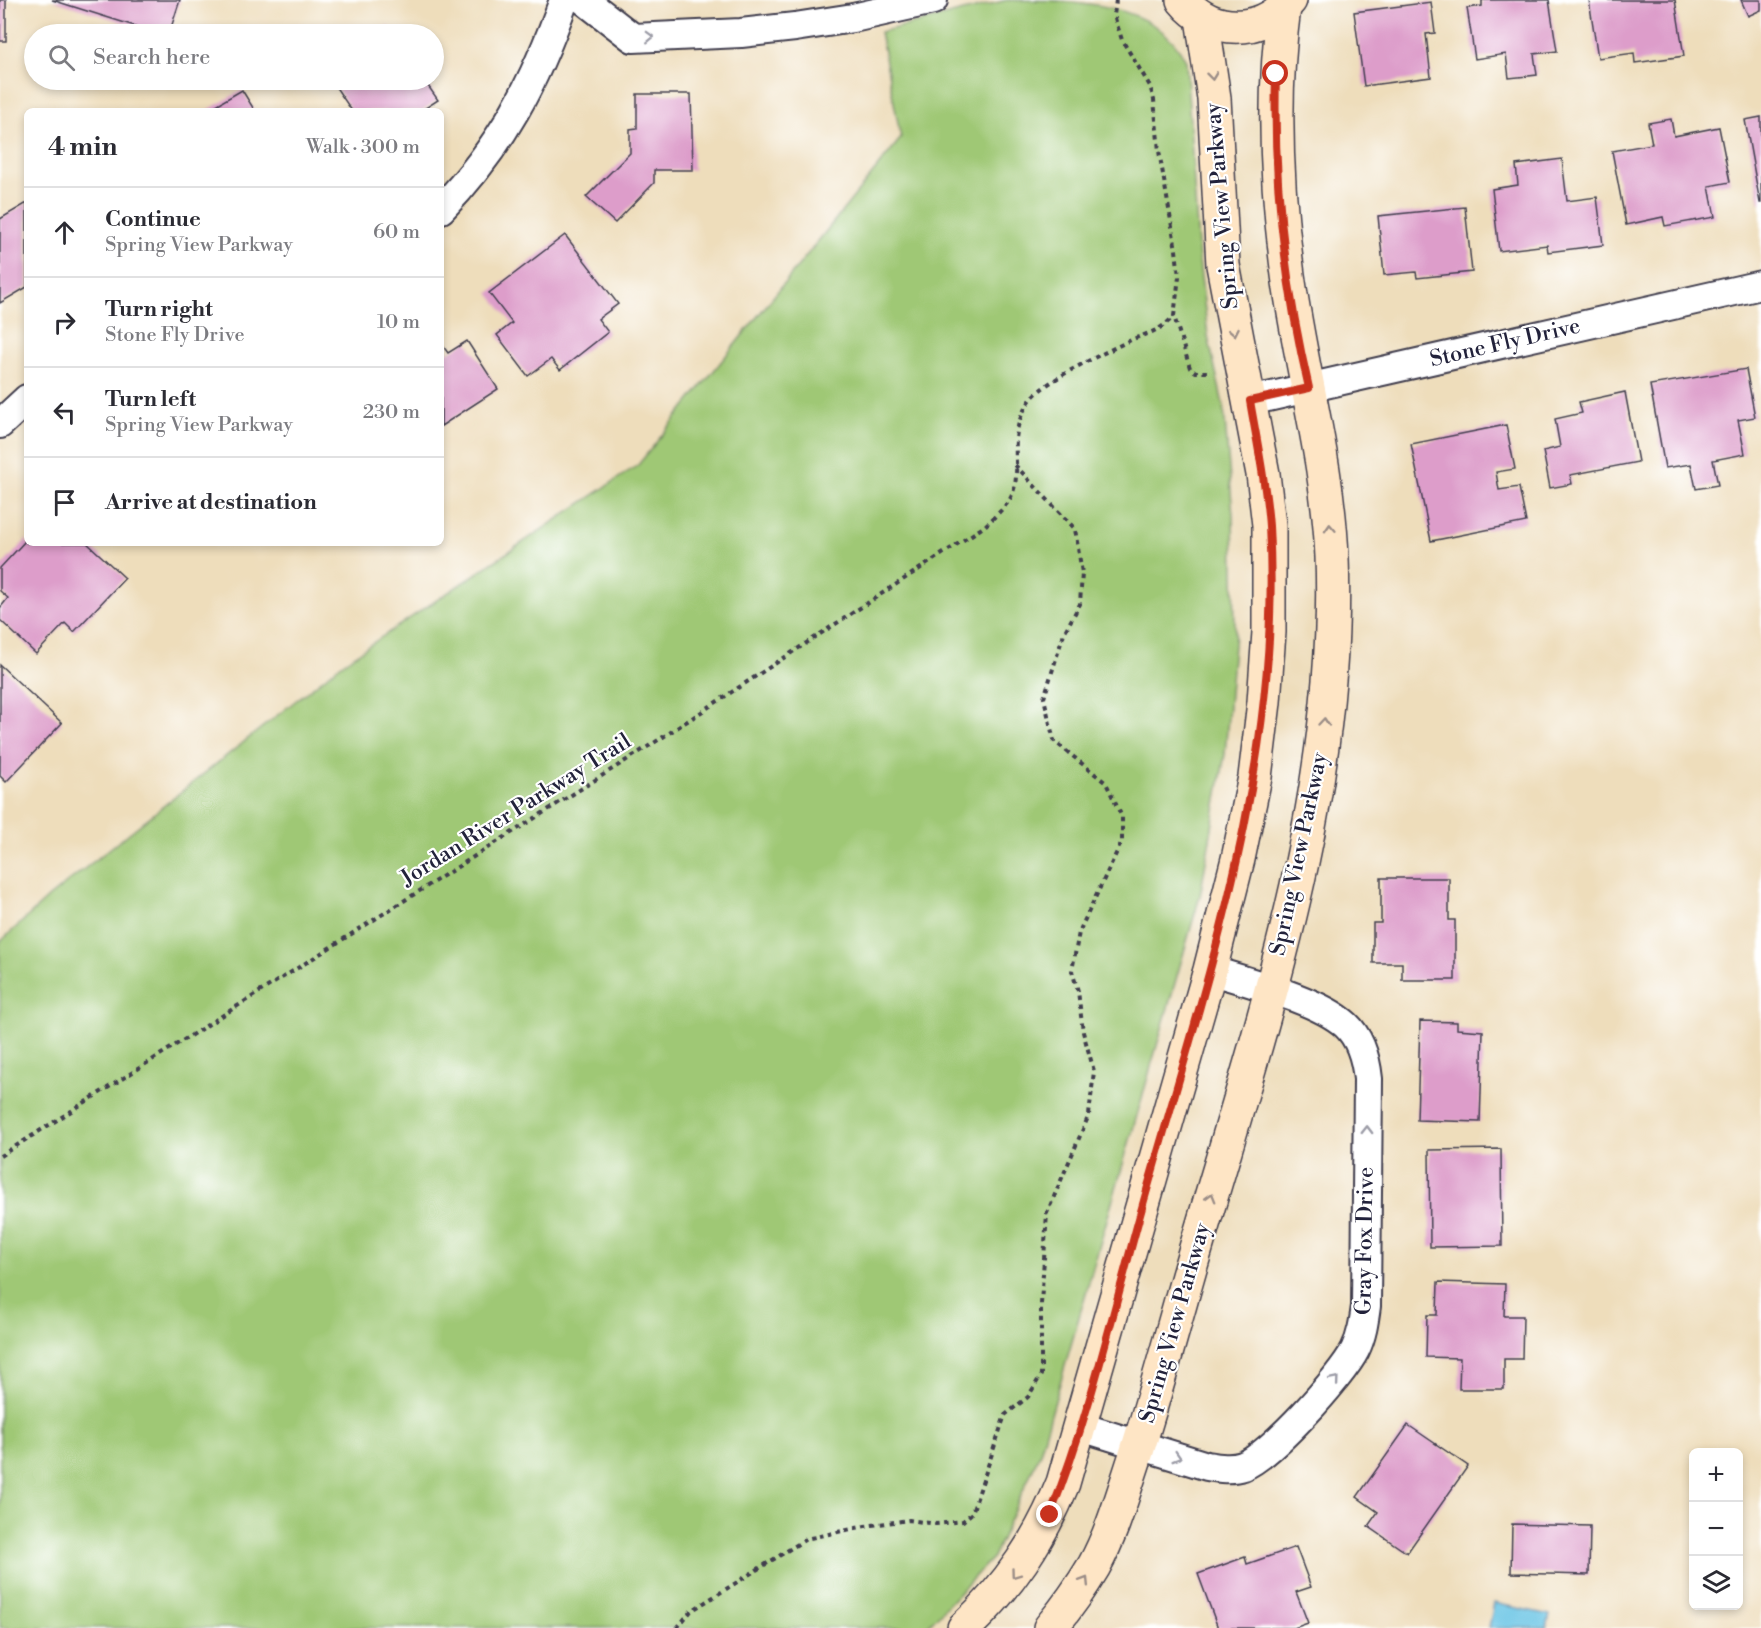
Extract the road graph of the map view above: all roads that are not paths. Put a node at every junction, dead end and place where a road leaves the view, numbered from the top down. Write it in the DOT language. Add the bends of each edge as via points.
graph roads {
  1 [pos="564,0"];
  2 [pos="584,0"];
  3 [pos="933,0"];
  4 [pos="1287,4"];
  5 [pos="1186,5"];
  6 [pos="444,206"];
  7 [pos="1761,285"];
  8 [pos="1309,388"];
  9 [pos="1250,401"];
  10 [pos="24,402"];
  11 [pos="0,424"];
  12 [pos="1210,970"];
  13 [pos="1270,990"];
  14 [pos="1081,1427"];
  15 [pos="1139,1446"];
  16 [pos="964,1628"];
  17 [pos="1050,1628"];
  1 -- 6 [label="street" via="525,97 500,139 468,182"];
  2 -- 3 [label="street, one-way" via="633,38 795,27"];
  4 -- 5 [label="street" via="1267,20 1245,27 1223,26"];
  4 -- 8 [label="street, Spring View Parkway" via="1276,82 1280,186 1288,276"];
  5 -- 9 [label="street, Spring View Parkway, one-way" via="1214,98 1223,265"];
  7 -- 8 [label="street, Stone Fly Drive"];
  8 -- 9 [label="street, Stone Fly Drive"];
  13 -- 8 [label="street, Spring View Parkway, one-way" via="1318,780 1332,616 1329,515"];
  9 -- 12 [label="street, Spring View Parkway" via="1269,525 1269,632 1255,777"];
  10 -- 11 [label="street"];
  12 -- 13 [label="street, Gray Fox Drive"];
  12 -- 14 [label="street, Spring View Parkway"];
  15 -- 13 [label="street, Spring View Parkway, one-way"];
  15 -- 13 [label="street, Gray Fox Drive, one-way" via="1220,1469 1245,1465 1263,1453 1333,1383 1361,1334 1366,1306 1368,1079 1363,1051 1347,1026 1335,1017"];
  14 -- 15 [label="street, Gray Fox Drive"];
  14 -- 16 [label="street, Spring View Parkway, one-way" via="1050,1515 1033,1547 1014,1576"];
  17 -- 15 [label="street, Spring View Parkway, one-way" via="1094,1566 1111,1531"];
}
